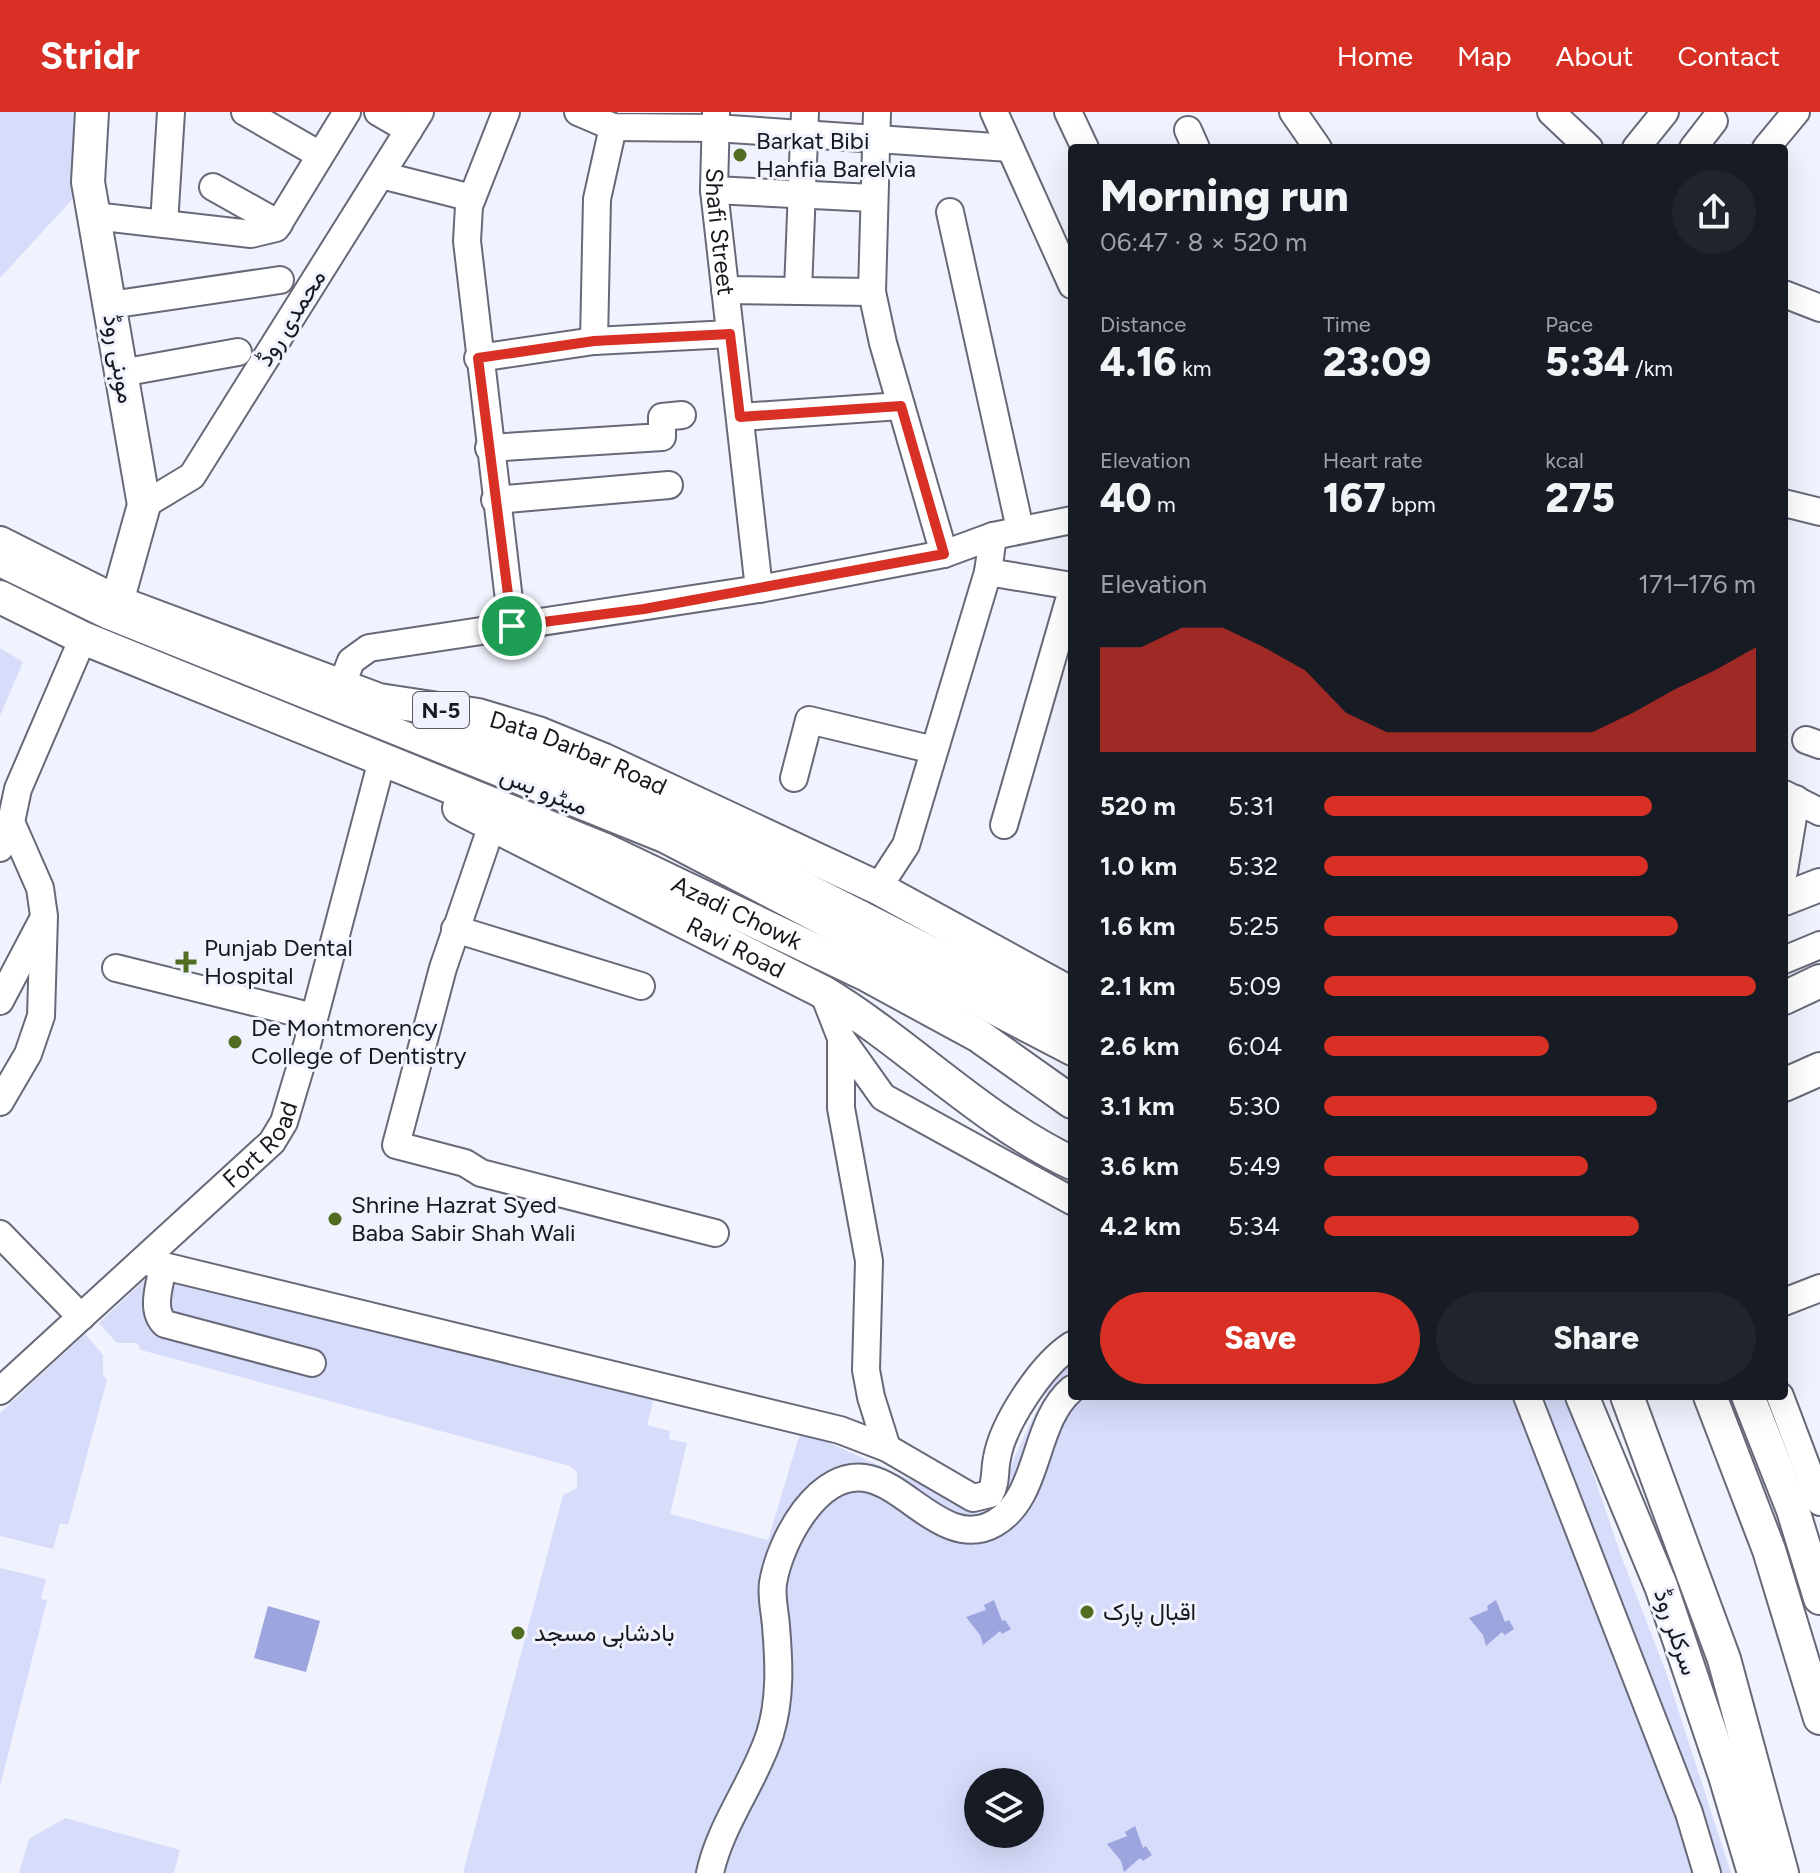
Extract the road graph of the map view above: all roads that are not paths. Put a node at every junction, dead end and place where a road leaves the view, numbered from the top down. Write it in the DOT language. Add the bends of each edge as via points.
graph roads {
  1 [pos="92,112"];
  2 [pos="171,112"];
  3 [pos="245,112"];
  4 [pos="347,112"];
  5 [pos="378,112"];
  6 [pos="506,112"];
  7 [pos="578,112"];
  8 [pos="877,112"];
  9 [pos="994,112"];
  10 [pos="1068,112"];
  11 [pos="1293,112"];
  12 [pos="1551,112"];
  13 [pos="1665,112"];
  14 [pos="1796,112"];
  15 [pos="1722,115"];
  16 [pos="716,120"];
  17 [pos="414,121"];
  18 [pos="804,123"];
  19 [pos="613,127"];
  20 [pos="876,139"];
  21 [pos="1083,144"];
  22 [pos="1315,144"];
  23 [pos="1585,144"];
  24 [pos="1639,144"];
  25 [pos="1697,144"];
  26 [pos="1769,144"];
  27 [pos="1010,148"];
  28 [pos="320,155"];
  29 [pos="381,175"];
  30 [pos="213,187"];
  31 [pos="714,190"];
  32 [pos="803,194"];
  33 [pos="472,198"];
  34 [pos="873,198"];
  35 [pos="950,212"];
  36 [pos="94,216"];
  37 [pos="164,224"];
  38 [pos="279,224"];
  39 [pos="1068,276"];
  40 [pos="280,280"];
  41 [pos="725,290"];
  42 [pos="798,291"];
  43 [pos="872,292"];
  44 [pos="1788,296"];
  45 [pos="110,305"];
  46 [pos="1820,308"];
  47 [pos="730,334"];
  48 [pos="594,341"];
  49 [pos="238,352"];
  50 [pos="478,358"];
  51 [pos="121,373"];
  52 [pos="901,406"];
  53 [pos="682,415"];
  54 [pos="740,417"];
  55 [pos="489,448"];
  56 [pos="669,485"];
  57 [pos="495,500"];
  58 [pos="1788,504"];
  59 [pos="144,505"];
  60 [pos="1820,512"];
  61 [pos="1068,521"];
  62 [pos="1020,529"];
  63 [pos="993,536"];
  64 [pos="0,543"];
  65 [pos="944,554"];
  66 [pos="0,563"];
  67 [pos="988,572"];
  68 [pos="1068,587"];
  69 [pos="759,589"];
  70 [pos="0,597"];
  71 [pos="117,602"];
  72 [pos="1068,602"];
  73 [pos="512,626"];
  74 [pos="83,638"];
  75 [pos="341,687"];
  76 [pos="379,700"];
  77 [pos="934,750"];
  78 [pos="382,760"];
  79 [pos="794,778"];
  80 [pos="1790,796"];
  81 [pos="1820,812"];
  82 [pos="6,821"];
  83 [pos="1788,821"];
  84 [pos="492,825"];
  85 [pos="1004,825"];
  86 [pos="0,848"];
  87 [pos="1820,885"];
  88 [pos="878,888"];
  89 [pos="1788,897"];
  90 [pos="1820,908"];
  91 [pos="44,916"];
  92 [pos="1788,918"];
  93 [pos="455,929"];
  94 [pos="1820,945"];
  95 [pos="1788,958"];
  96 [pos="116,968"];
  97 [pos="1820,981"];
  98 [pos="641,986"];
  99 [pos="823,992"];
  100 [pos="1068,992"];
  101 [pos="1788,996"];
  102 [pos="0,1001"];
  103 [pos="314,1017"];
  104 [pos="1068,1023"];
  105 [pos="841,1038"];
  106 [pos="1068,1050"];
  107 [pos="1820,1059"];
  108 [pos="1820,1069"];
  109 [pos="1788,1071"];
  110 [pos="1788,1083"];
  111 [pos="883,1097"];
  112 [pos="1068,1099"];
  113 [pos="974,1101"];
  114 [pos="0,1102"];
  115 [pos="841,1108"];
  116 [pos="957,1136"];
  117 [pos="1068,1160"];
  118 [pos="1068,1199"];
  119 [pos="715,1233"];
  120 [pos="0,1234"];
  121 [pos="153,1264"];
  122 [pos="1820,1288"];
  123 [pos="1788,1300"];
  124 [pos="81,1317"];
  125 [pos="1068,1348"];
  126 [pos="312,1363"];
  127 [pos="4,1378"];
  128 [pos="1068,1395"];
  129 [pos="871,1397"];
  130 [pos="1529,1400"];
  131 [pos="1584,1400"];
  132 [pos="1628,1400"];
  133 [pos="1712,1400"];
  134 [pos="1750,1400"];
  135 [pos="1782,1400"];
  136 [pos="840,1430"];
  137 [pos="887,1448"];
  138 [pos="1820,1502"];
  139 [pos="1820,1598"];
  140 [pos="1816,1703"];
  141 [pos="1778,1859"];
  142 [pos="710,1873"];
  143 [pos="1707,1873"];
  144 [pos="1754,1873"];
  1 -- 36 [label="main road, موہنی روڈ" via="88,182"];
  2 -- 37 [label="street"];
  3 -- 28 [label="street"];
  4 -- 28 [label="street"];
  5 -- 17 [label="street"];
  6 -- 33 [label="street"];
  7 -- 19 [label="street"];
  8 -- 20 [label="street"];
  9 -- 27 [label="street"];
  10 -- 21 [label="street"];
  11 -- 22 [label="street"];
  12 -- 23 [label="street"];
  13 -- 24 [label="street"];
  14 -- 26 [label="street"];
  15 -- 25 [label="street"];
  16 -- 18 [label="street"];
  16 -- 19 [label="street"];
  16 -- 31 [label="street, Shafi Street"];
  17 -- 29 [label="street, محمدی روڈ"];
  18 -- 20 [label="street"];
  18 -- 32 [label="street"];
  19 -- 48 [label="street" via="597,199"];
  20 -- 27 [label="street"];
  20 -- 34 [label="street"];
  27 -- 39 [label="street"];
  28 -- 38 [label="street"];
  29 -- 33 [label="street"];
  29 -- 59 [label="street, محمدی روڈ" via="192,476"];
  30 -- 38 [label="street"];
  31 -- 32 [label="street"];
  31 -- 41 [label="street, Shafi Street"];
  32 -- 34 [label="street"];
  32 -- 42 [label="street"];
  33 -- 50 [label="street" via="467,241"];
  34 -- 43 [label="street"];
  35 -- 62 [label="street"];
  36 -- 37 [label="street"];
  36 -- 45 [label="main road, موہنی روڈ"];
  37 -- 38 [label="street" via="251,234"];
  40 -- 45 [label="street"];
  41 -- 42 [label="street"];
  41 -- 47 [label="street, Shafi Street"];
  42 -- 43 [label="street"];
  43 -- 52 [label="street"];
  44 -- 46 [label="street"];
  45 -- 51 [label="main road, موہنی روڈ"];
  47 -- 48 [label="street"];
  47 -- 54 [label="street, Shafi Street"];
  48 -- 50 [label="street"];
  49 -- 51 [label="street"];
  50 -- 55 [label="street"];
  51 -- 59 [label="main road, موہنی روڈ"];
  52 -- 54 [label="street"];
  52 -- 65 [label="street"];
  53 -- 55 [label="street" via="662,417 662,437"];
  54 -- 69 [label="street, Shafi Street"];
  55 -- 57 [label="street"];
  56 -- 57 [label="street"];
  57 -- 73 [label="street"];
  58 -- 60 [label="street"];
  59 -- 71 [label="main road, موہنی روڈ"];
  61 -- 62 [label="street"];
  62 -- 63 [label="street"];
  63 -- 65 [label="street"];
  63 -- 67 [label="street"];
  64 -- 71 [label="main road, Data Darbar Road / N-5"];
  65 -- 69 [label="street"];
  66 -- 106 [label="street, میٹرو بس" via="109,616 664,839"];
  67 -- 68 [label="street"];
  67 -- 77 [label="street"];
  69 -- 73 [label="street"];
  70 -- 74 [label="main road"];
  71 -- 75 [label="main road, Data Darbar Road / N-5"];
  72 -- 85 [label="street"];
  73 -- 75 [label="street" via="369,648 351,661"];
  74 -- 78 [label="main road"];
  74 -- 82 [label="street"];
  75 -- 76 [label="main road, Data Darbar Road / N-5"];
  76 -- 88 [label="main road, Data Darbar Road / N-5" via="478,715 538,733"];
  76 -- 104 [label="main road" via="658,814"];
  77 -- 79 [label="street" via="809,720"];
  77 -- 88 [label="street" via="906,845"];
  78 -- 84 [label="main road, Ravi Road" via="410,782"];
  78 -- 103 [label="street, Fort Road"];
  78 -- 112 [label="main road, Azadi Chowk" via="603,849 865,974 979,1036"];
  80 -- 81 [label="street"];
  80 -- 83 [label="street"];
  82 -- 86 [label="street"];
  82 -- 91 [label="street" via="40,888"];
  84 -- 93 [label="street"];
  84 -- 99 [label="main road, Ravi Road"];
  87 -- 89 [label="main road"];
  88 -- 100 [label="main road, N-5"];
  90 -- 92 [label="main road"];
  91 -- 102 [label="street"];
  91 -- 114 [label="street" via="41,1016 28,1054"];
  93 -- 98 [label="street"];
  93 -- 119 [label="street" via="396,1145 465,1163 481,1173"];
  94 -- 95 [label="street"];
  96 -- 103 [label="street"];
  97 -- 101 [label="main road"];
  99 -- 105 [label="street"];
  99 -- 113 [label="main road, Ravi Road"];
  103 -- 121 [label="street, Fort Road" via="284,1122 272,1142"];
  105 -- 111 [label="street"];
  105 -- 115 [label="street"];
  107 -- 109 [label="main road"];
  108 -- 110 [label="main road"];
  111 -- 115 [label="street"];
  111 -- 116 [label="street"];
  113 -- 116 [label="street"];
  113 -- 117 [label="main road, Ravi Road"];
  115 -- 129 [label="street" via="869,1261 866,1370"];
  116 -- 118 [label="street"];
  120 -- 124 [label="street"];
  121 -- 124 [label="street, Fort Road"];
  121 -- 126 [label="street" via="158,1317 165,1324"];
  121 -- 136 [label="street"];
  122 -- 123 [label="street"];
  124 -- 127 [label="street, Fort Road"];
  125 -- 137 [label="street" via="1031,1387 1000,1448 990,1494 973,1498"];
  128 -- 142 [label="street" via="1049,1421 1019,1498 992,1525 957,1527 861,1477 845,1477 817,1496 777,1567 773,1595 780,1670 770,1733"];
  129 -- 136 [label="street"];
  129 -- 137 [label="street"];
  130 -- 143 [label="street" via="1689,1813"];
  131 -- 144 [label="main road, سرکلر روڈ" via="1661,1586"];
  132 -- 141 [label="main road, سرکلر روڈ" via="1724,1659"];
  133 -- 140 [label="main road" via="1769,1550"];
  134 -- 139 [label="main road" via="1793,1510"];
  135 -- 138 [label="street"];
  136 -- 137 [label="street"];
}
